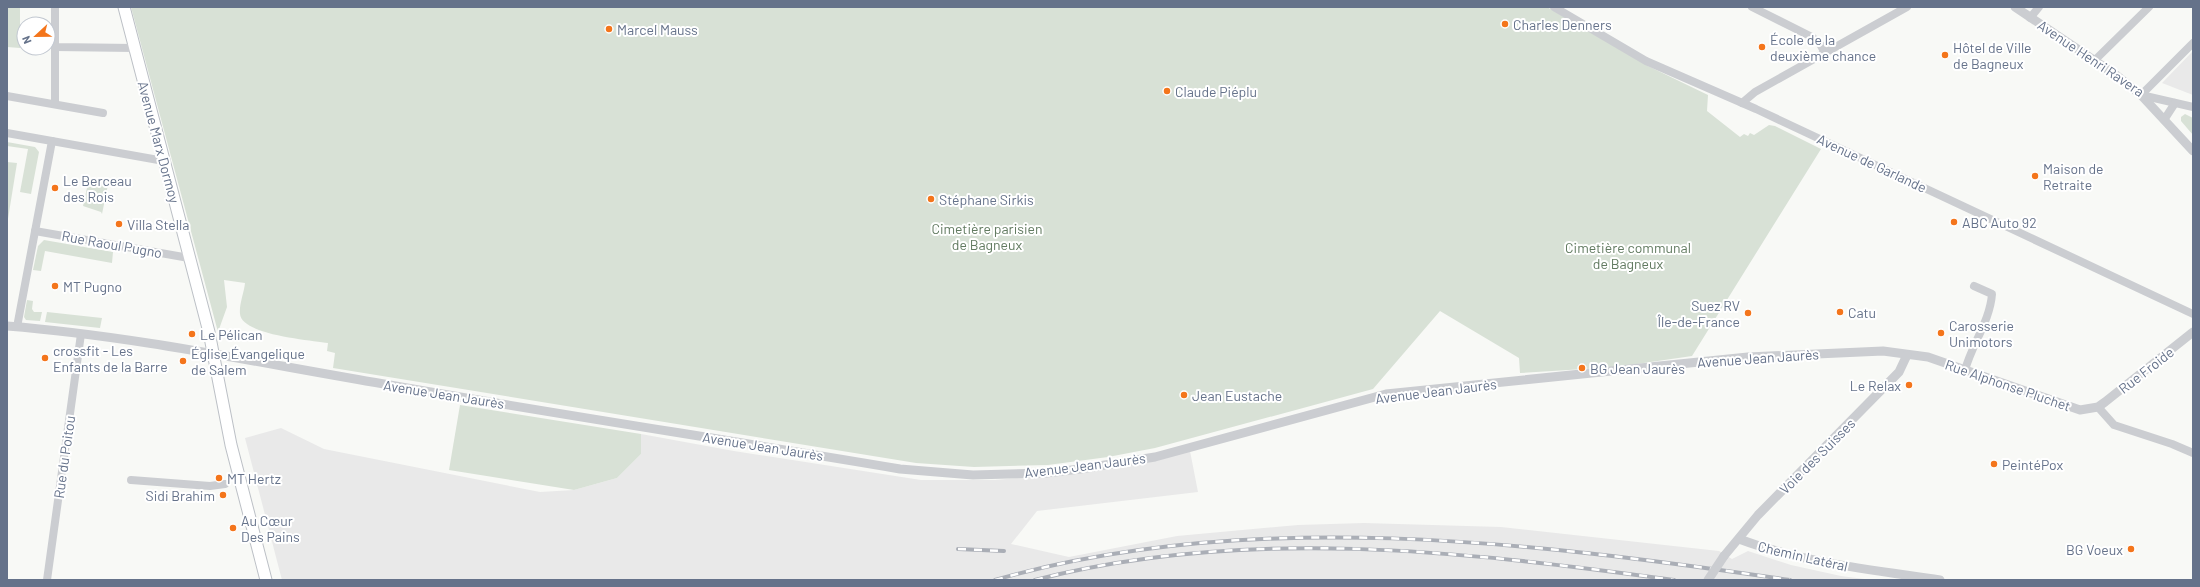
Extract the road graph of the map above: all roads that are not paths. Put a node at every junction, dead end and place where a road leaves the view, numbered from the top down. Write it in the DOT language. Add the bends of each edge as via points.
graph roads {
  1 [pos="124,7"];
  2 [pos="1554,7"];
  3 [pos="1752,7"];
  4 [pos="1907,7"];
  5 [pos="2015,7"];
  6 [pos="2039,7"];
  7 [pos="2149,7"];
  8 [pos="2030,18"];
  9 [pos="2193,43"];
  10 [pos="56,47"];
  11 [pos="134,48"];
  12 [pos="1825,53"];
  13 [pos="55,56"];
  14 [pos="2095,60"];
  15 [pos="2141,95"];
  16 [pos="7,96"];
  17 [pos="1742,103"];
  18 [pos="2175,103"];
  19 [pos="55,104"];
  20 [pos="2193,107"];
  21 [pos="103,113"];
  22 [pos="2164,120"];
  23 [pos="7,133"];
  24 [pos="52,141"];
  25 [pos="2193,151"];
  26 [pos="164,161"];
  27 [pos="35,231"];
  28 [pos="189,258"];
  29 [pos="1974,286"];
  30 [pos="2193,314"];
  31 [pos="7,326"];
  32 [pos="17,327"];
  33 [pos="2193,332"];
  34 [pos="81,334"];
  35 [pos="214,353"];
  36 [pos="1906,355"];
  37 [pos="1965,370"];
  38 [pos="2098,407"];
  39 [pos="2193,454"];
  40 [pos="131,480"];
  41 [pos="224,484"];
  42 [pos="1739,539"];
  43 [pos="47,580"];
  44 [pos="266,580"];
  45 [pos="1708,580"];
  46 [pos="1940,580"];
  1 -- 11 [label="main road, Avenue Marx Dormoy"];
  2 -- 17 [label="street, Avenue de Garlande" via="1646,61"];
  3 -- 12 [label="street" via="1812,37"];
  4 -- 12 [label="street"];
  5 -- 8 [label="street, Avenue Henri Ravera"];
  6 -- 8 [label="street"];
  7 -- 14 [label="street"];
  8 -- 14 [label="street, Avenue Henri Ravera"];
  9 -- 15 [label="street"];
  10 -- 11 [label="street"];
  11 -- 26 [label="main road, Avenue Marx Dormoy"];
  12 -- 17 [label="street" via="1755,92"];
  13 -- 19 [label="street"];
  14 -- 15 [label="street, Avenue Henri Ravera"];
  15 -- 18 [label="street, Avenue Henri Ravera"];
  15 -- 22 [label="street"];
  16 -- 19 [label="street"];
  17 -- 30 [label="street, Avenue de Garlande"];
  18 -- 20 [label="street, Avenue Henri Ravera"];
  18 -- 22 [label="street"];
  19 -- 21 [label="street"];
  22 -- 25 [label="street"];
  23 -- 24 [label="street"];
  24 -- 26 [label="street"];
  24 -- 27 [label="street"];
  26 -- 28 [label="main road, Avenue Marx Dormoy"];
  27 -- 28 [label="street, Rue Raoul Pugno"];
  27 -- 32 [label="street"];
  28 -- 35 [label="main road, Avenue Marx Dormoy"];
  29 -- 37 [label="street" via="1992,294 1991,309 1970,352"];
  31 -- 32 [label="street, Avenue Jean Jaurès"];
  32 -- 34 [label="street, Avenue Jean Jaurès"];
  33 -- 38 [label="street, Rue Froide"];
  34 -- 35 [label="street, Avenue Jean Jaurès"];
  34 -- 43 [label="street, Rue du Poitou"];
  35 -- 36 [label="street, Avenue Jean Jaurès" via="232,359 900,469 973,475 1046,473 1155,457 1386,394 1748,357 1883,350"];
  35 -- 44 [label="main road, Avenue Marx Dormoy" via="231,444"];
  36 -- 37 [label="street, Rue Alphonse Pluchet" via="1928,357"];
  36 -- 42 [label="street, Voie des Suisses" via="1899,372 1758,515"];
  37 -- 38 [label="street, Rue Alphonse Pluchet" via="2080,410"];
  38 -- 39 [label="street" via="2114,425 2172,444"];
  40 -- 41 [label="street" via="210,486"];
  42 -- 45 [label="street, Voie des Suisses, bridge"];
  42 -- 46 [label="street, Chemin Latéral" via="1843,566"];
}
